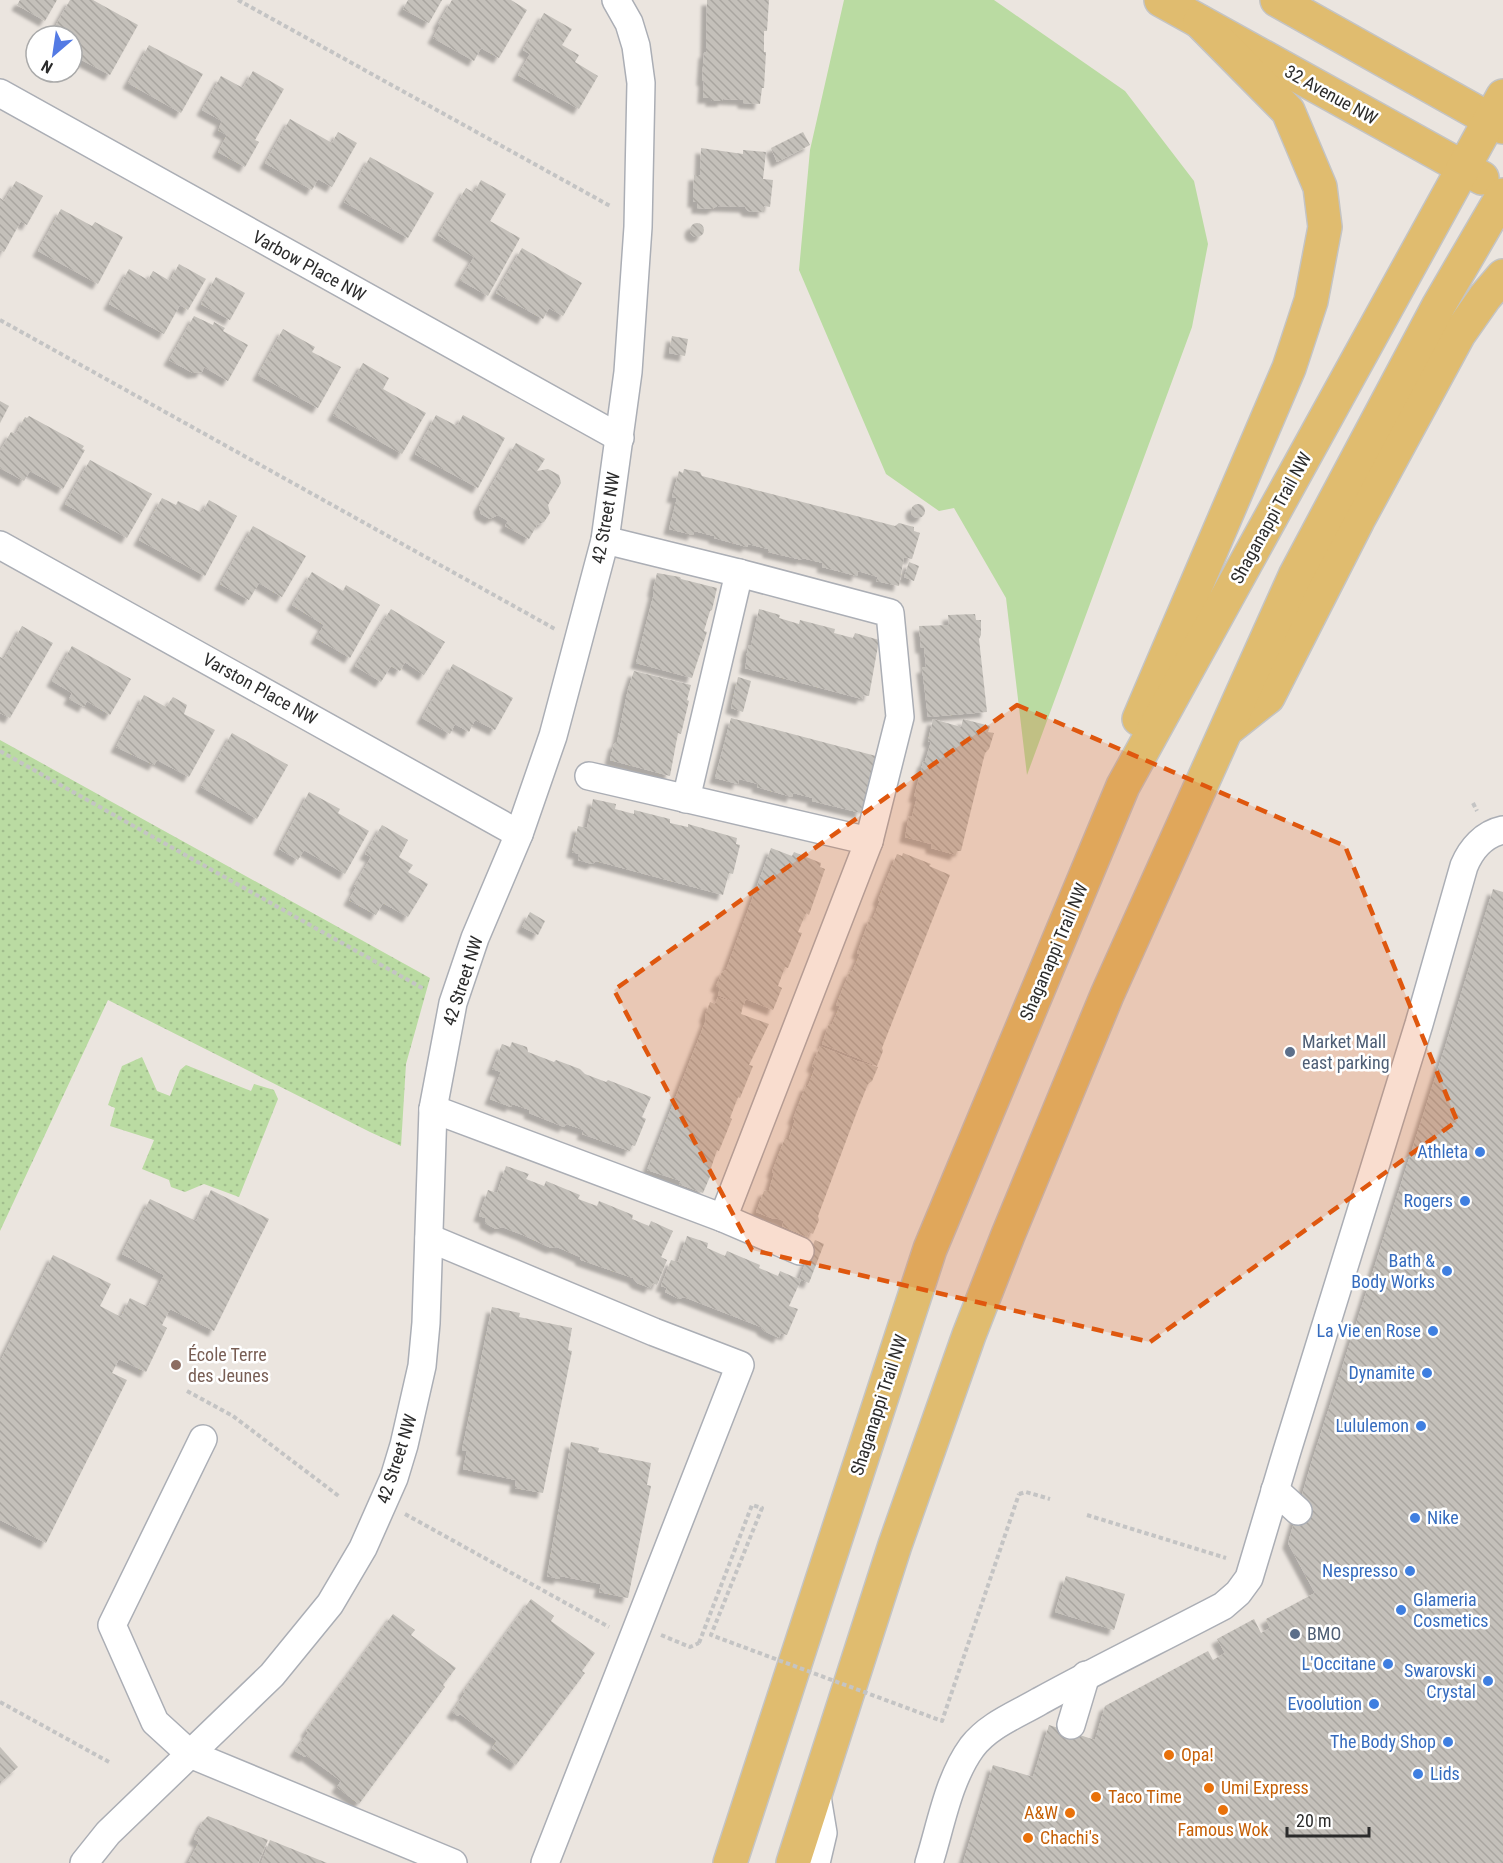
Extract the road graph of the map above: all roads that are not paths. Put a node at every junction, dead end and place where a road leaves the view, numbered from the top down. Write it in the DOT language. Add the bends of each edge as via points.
graph roads {
  1 [pos="1161,0"];
  2 [pos="1276,0"];
  3 [pos="618,2"];
  4 [pos="1200,22"];
  5 [pos="0,93"];
  6 [pos="1499,114"];
  7 [pos="1463,168"];
  8 [pos="1503,189"];
  9 [pos="1503,195"];
  10 [pos="1503,276"];
  11 [pos="620,438"];
  12 [pos="605,540"];
  13 [pos="0,544"];
  14 [pos="739,573"];
  15 [pos="1228,728"];
  16 [pos="589,776"];
  17 [pos="1123,786"];
  18 [pos="686,799"];
  19 [pos="1503,830"];
  20 [pos="519,834"];
  21 [pos="869,841"];
  22 [pos="433,1109"];
  23 [pos="723,1218"];
  24 [pos="429,1238"];
  25 [pos="800,1251"];
  26 [pos="203,1438"];
  27 [pos="1275,1490"];
  28 [pos="1298,1511"];
  29 [pos="1086,1675"];
  30 [pos="1071,1725"];
  31 [pos="190,1754"];
  32 [pos="816,1790"];
  33 [pos="84,1863"];
  34 [pos="453,1863"];
  35 [pos="545,1863"];
  36 [pos="730,1863"];
  37 [pos="793,1863"];
  38 [pos="816,1863"];
  39 [pos="929,1863"];
  1 -- 4 [label="main road, 32 Avenue NW"];
  2 -- 6 [label="main road"];
  3 -- 11 [label="street, 42 Street NW" via="636,46 641,83 638,227"];
  4 -- 7 [label="main road, 32 Avenue NW"];
  4 -- 17 [label="main road" via="1288,111 1320,187 1325,227 1311,301 1289,368 1124,753"];
  5 -- 11 [label="street, Varbow Place NW"];
  6 -- 7 [label="main road, Shaganappi Trail NW"];
  7 -- 8 [label="main road, 32 Avenue NW"];
  7 -- 17 [label="main road, Shaganappi Trail NW"];
  9 -- 15 [label="main road" via="1439,305 1295,576"];
  10 -- 15 [label="main road" via="1459,334 1268,697"];
  11 -- 12 [label="street, 42 Street NW"];
  12 -- 14 [label="street"];
  12 -- 20 [label="street, 42 Street NW" via="553,736"];
  13 -- 20 [label="street, Varston Place NW"];
  14 -- 18 [label="street"];
  14 -- 21 [label="street" via="890,613 900,717"];
  15 -- 32 [label="main road" via="1107,995 1003,1246 910,1503"];
  16 -- 18 [label="street"];
  17 -- 36 [label="main road, Shaganappi Trail NW" via="930,1249"];
  18 -- 21 [label="street"];
  19 -- 27 [label="street" via="1475,847 1464,866"];
  20 -- 22 [label="street, 42 Street NW" via="475,938 453,1003"];
  21 -- 23 [label="street"];
  22 -- 23 [label="street"];
  22 -- 24 [label="street, 42 Street NW"];
  23 -- 25 [label="street"];
  24 -- 31 [label="street, 42 Street NW" via="420,1376 404,1445 363,1548 330,1604 273,1675"];
  24 -- 35 [label="street" via="740,1365"];
  26 -- 31 [label="street" via="112,1625 155,1722"];
  27 -- 28 [label="street"];
  27 -- 29 [label="street" via="1253,1569 1238,1593 1213,1611"];
  29 -- 30 [label="street"];
  29 -- 39 [label="street" via="997,1724 973,1746 956,1776"];
  31 -- 33 [label="street, 42 Street NW" via="108,1833"];
  31 -- 34 [label="street"];
  32 -- 37 [label="main road"];
  32 -- 38 [label="street" via="823,1833"];
}
